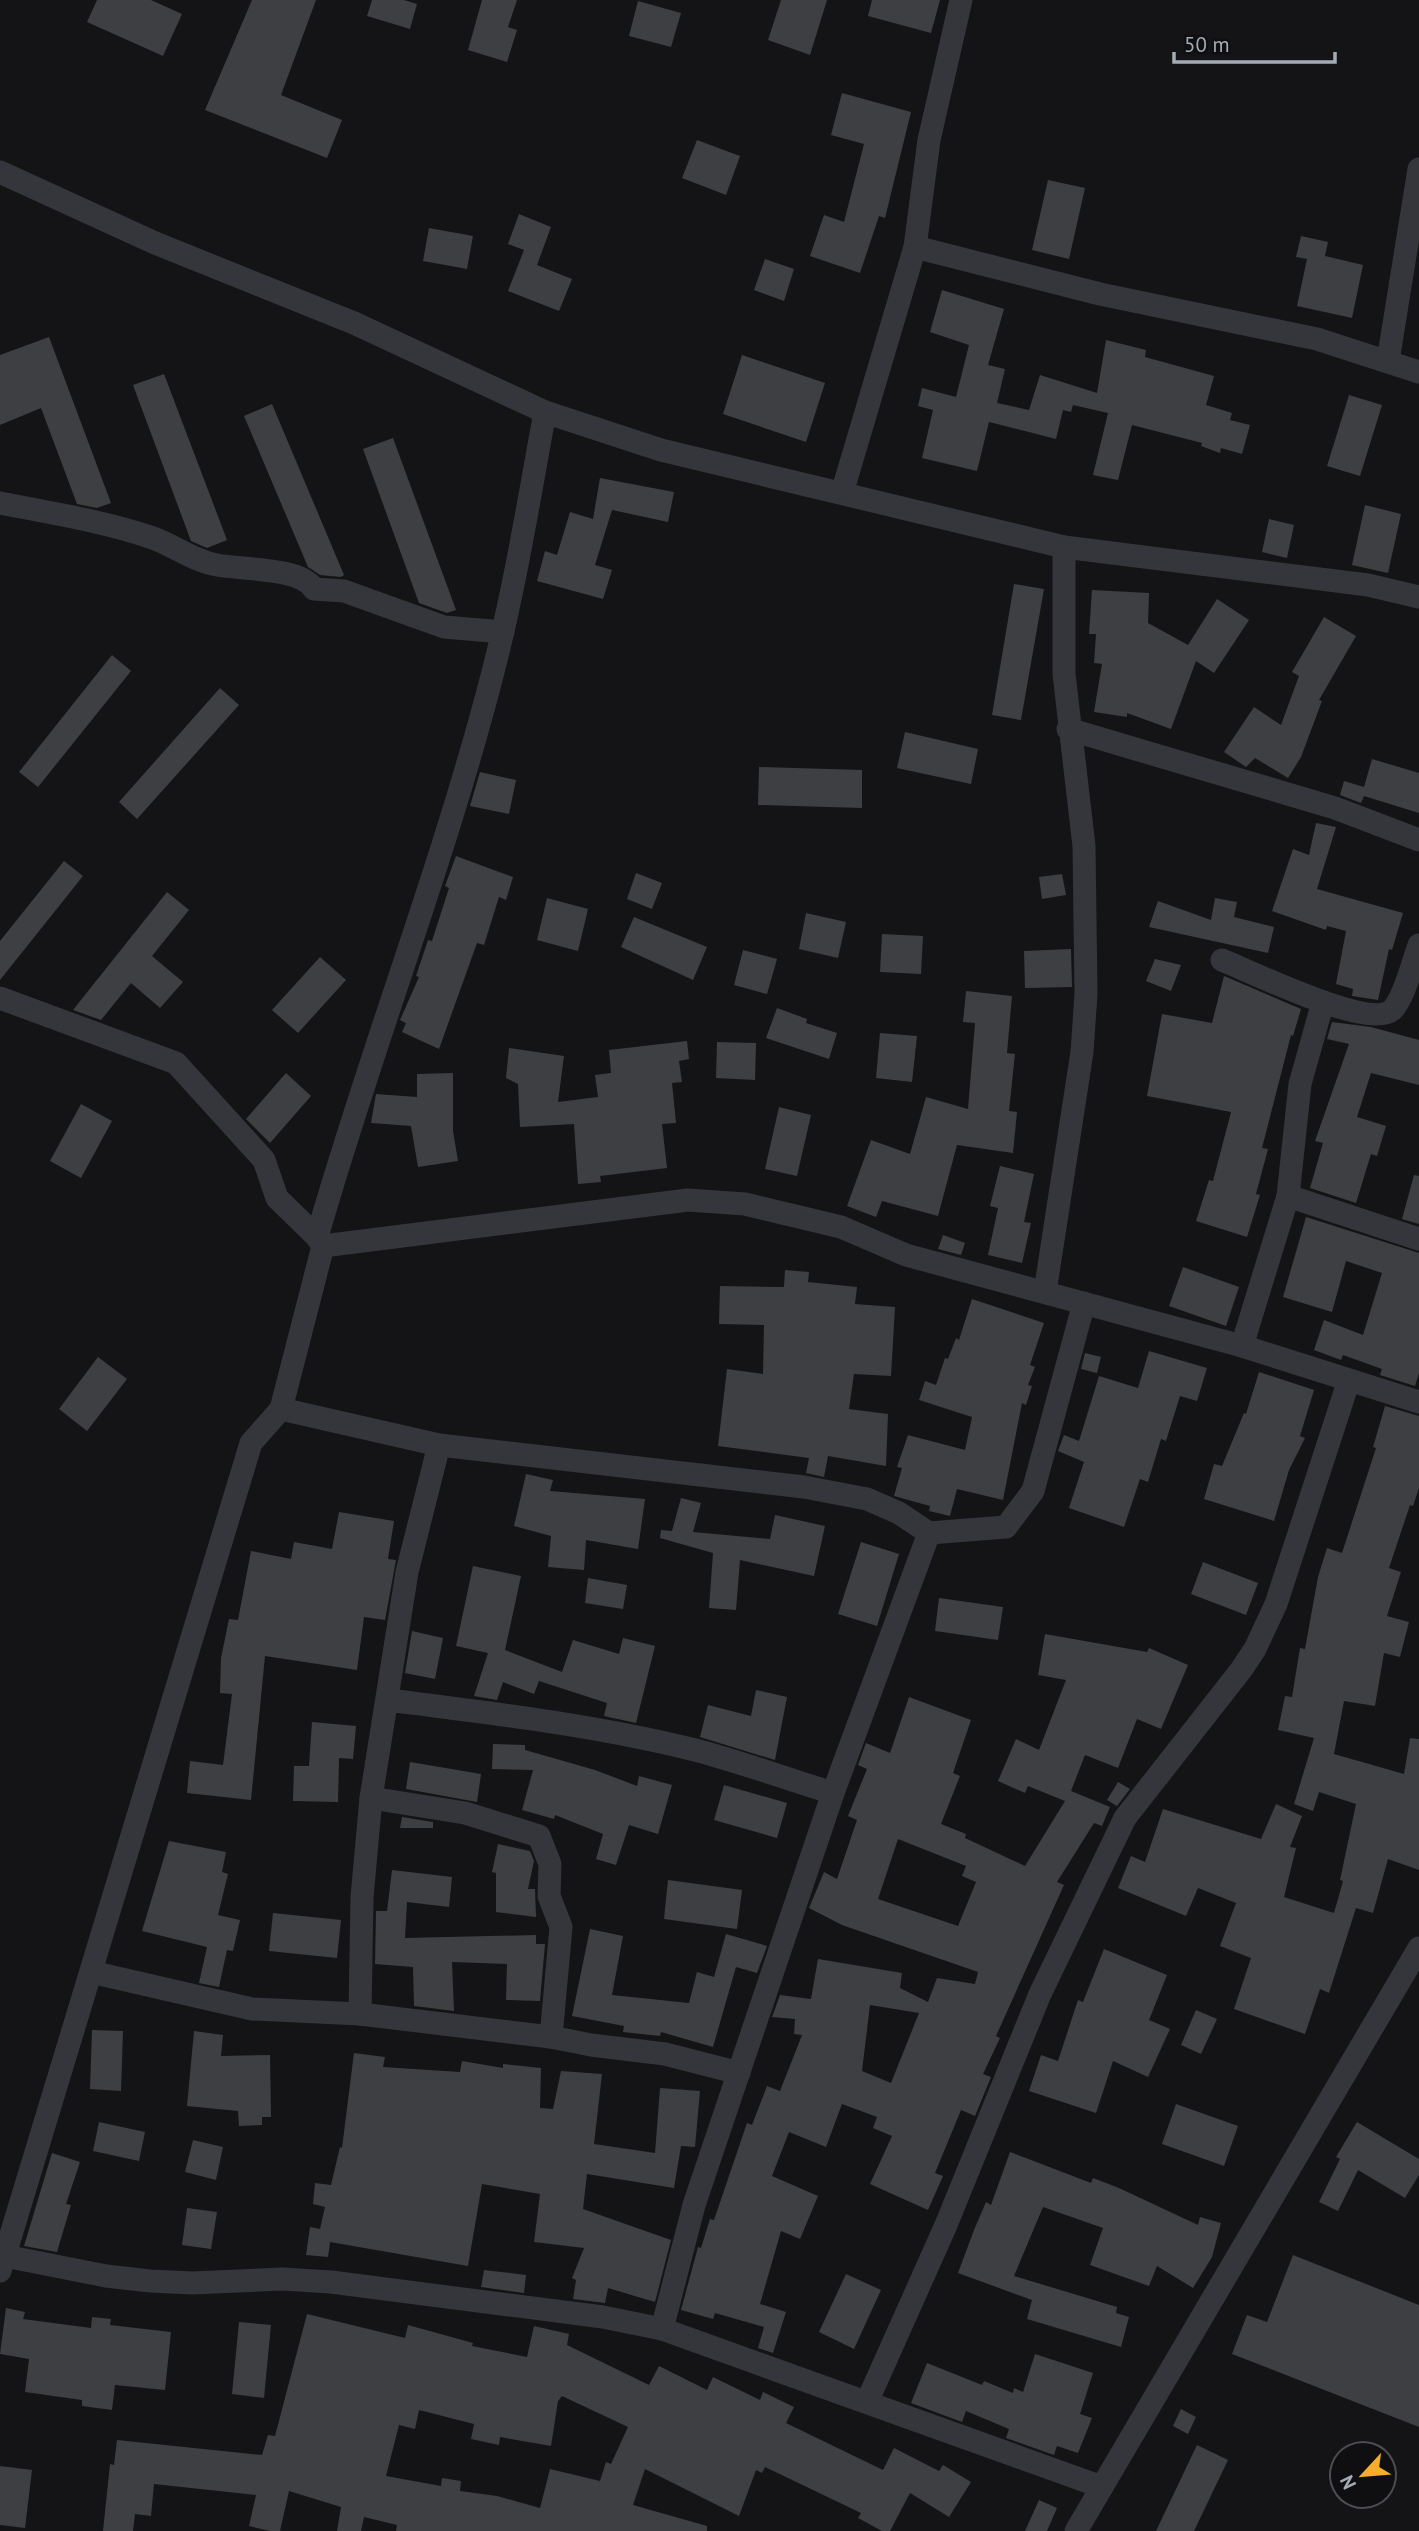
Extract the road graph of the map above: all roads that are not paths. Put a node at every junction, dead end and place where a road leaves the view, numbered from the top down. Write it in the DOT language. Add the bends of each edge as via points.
graph roads {
  1 [pos="961,0"];
  2 [pos="1419,169"];
  3 [pos="0,172"];
  4 [pos="915,247"];
  5 [pos="1388,361"];
  6 [pos="1419,372"];
  7 [pos="545,412"];
  8 [pos="842,493"];
  9 [pos="0,503"];
  10 [pos="1064,547"];
  11 [pos="1419,597"];
  12 [pos="503,632"];
  13 [pos="1069,729"];
  14 [pos="1419,840"];
  15 [pos="1419,945"];
  16 [pos="1222,960"];
  17 [pos="0,998"];
  18 [pos="1323,1002"];
  19 [pos="1288,1196"];
  20 [pos="1419,1239"];
  21 [pos="320,1242"];
  22 [pos="1045,1292"];
  23 [pos="1084,1303"];
  24 [pos="1242,1346"];
  25 [pos="1348,1382"];
  26 [pos="1419,1402"];
  27 [pos="281,1409"];
  28 [pos="439,1445"];
  29 [pos="929,1534"];
  30 [pos="388,1700"];
  31 [pos="833,1793"];
  32 [pos="370,1798"];
  33 [pos="1419,1948"];
  34 [pos="91,1972"];
  35 [pos="360,2014"];
  36 [pos="551,2037"];
  37 [pos="739,2073"];
  38 [pos="2,2264"];
  39 [pos="662,2329"];
  40 [pos="867,2402"];
  41 [pos="1102,2487"];
  42 [pos="1076,2531"];
  1 -- 4 [label="street" via="929,140"];
  2 -- 5 [label="street"];
  3 -- 7 [label="street" via="155,243 354,323"];
  4 -- 5 [label="street" via="1100,294 1318,339"];
  4 -- 8 [label="street"];
  5 -- 6 [label="street"];
  7 -- 8 [label="street" via="660,450"];
  7 -- 12 [label="street"];
  8 -- 10 [label="street"];
  9 -- 12 [label="street" via="119,528 213,565 271,570 310,583 314,589 344,591 444,627"];
  10 -- 11 [label="street" via="1368,585"];
  10 -- 13 [label="street"];
  12 -- 21 [label="street" via="450,816 350,1124"];
  13 -- 14 [label="street" via="1335,808"];
  13 -- 22 [label="street" via="1084,846 1086,994 1082,1052"];
  15 -- 18 [label="street" via="1392,1010 1371,1014"];
  16 -- 18 [label="street"];
  17 -- 21 [label="street" via="176,1063 264,1160 277,1198"];
  18 -- 19 [label="street" via="1300,1084"];
  19 -- 20 [label="street"];
  19 -- 24 [label="street"];
  21 -- 22 [label="street" via="688,1200 746,1204 841,1227 906,1255"];
  21 -- 27 [label="street"];
  22 -- 23 [label="street"];
  23 -- 24 [label="street"];
  23 -- 29 [label="street" via="1033,1491 1006,1527"];
  24 -- 25 [label="street"];
  25 -- 26 [label="street"];
  25 -- 40 [label="street" via="1276,1604 1255,1649 1125,1818 1040,1994 946,2225"];
  27 -- 28 [label="street"];
  27 -- 34 [label="street" via="251,1443"];
  28 -- 29 [label="street" via="804,1487 867,1499 899,1513"];
  28 -- 30 [label="street" via="407,1572"];
  29 -- 31 [label="street"];
  30 -- 31 [label="street" via="626,1735 697,1751"];
  30 -- 32 [label="street"];
  31 -- 37 [label="street"];
  32 -- 35 [label="street"];
  32 -- 36 [label="street" via="465,1813 539,1836 550,1864 549,1896 561,1927"];
  33 -- 41 [label="street"];
  34 -- 35 [label="street" via="252,2009"];
  34 -- 38 [label="street"];
  35 -- 36 [label="street"];
  36 -- 37 [label="street" via="665,2054"];
  37 -- 39 [label="street" via="694,2205"];
  38 -- 39 [label="street" via="150,2281 331,2282 603,2317"];
  39 -- 40 [label="street"];
  40 -- 41 [label="street"];
  41 -- 42 [label="street"];
}
